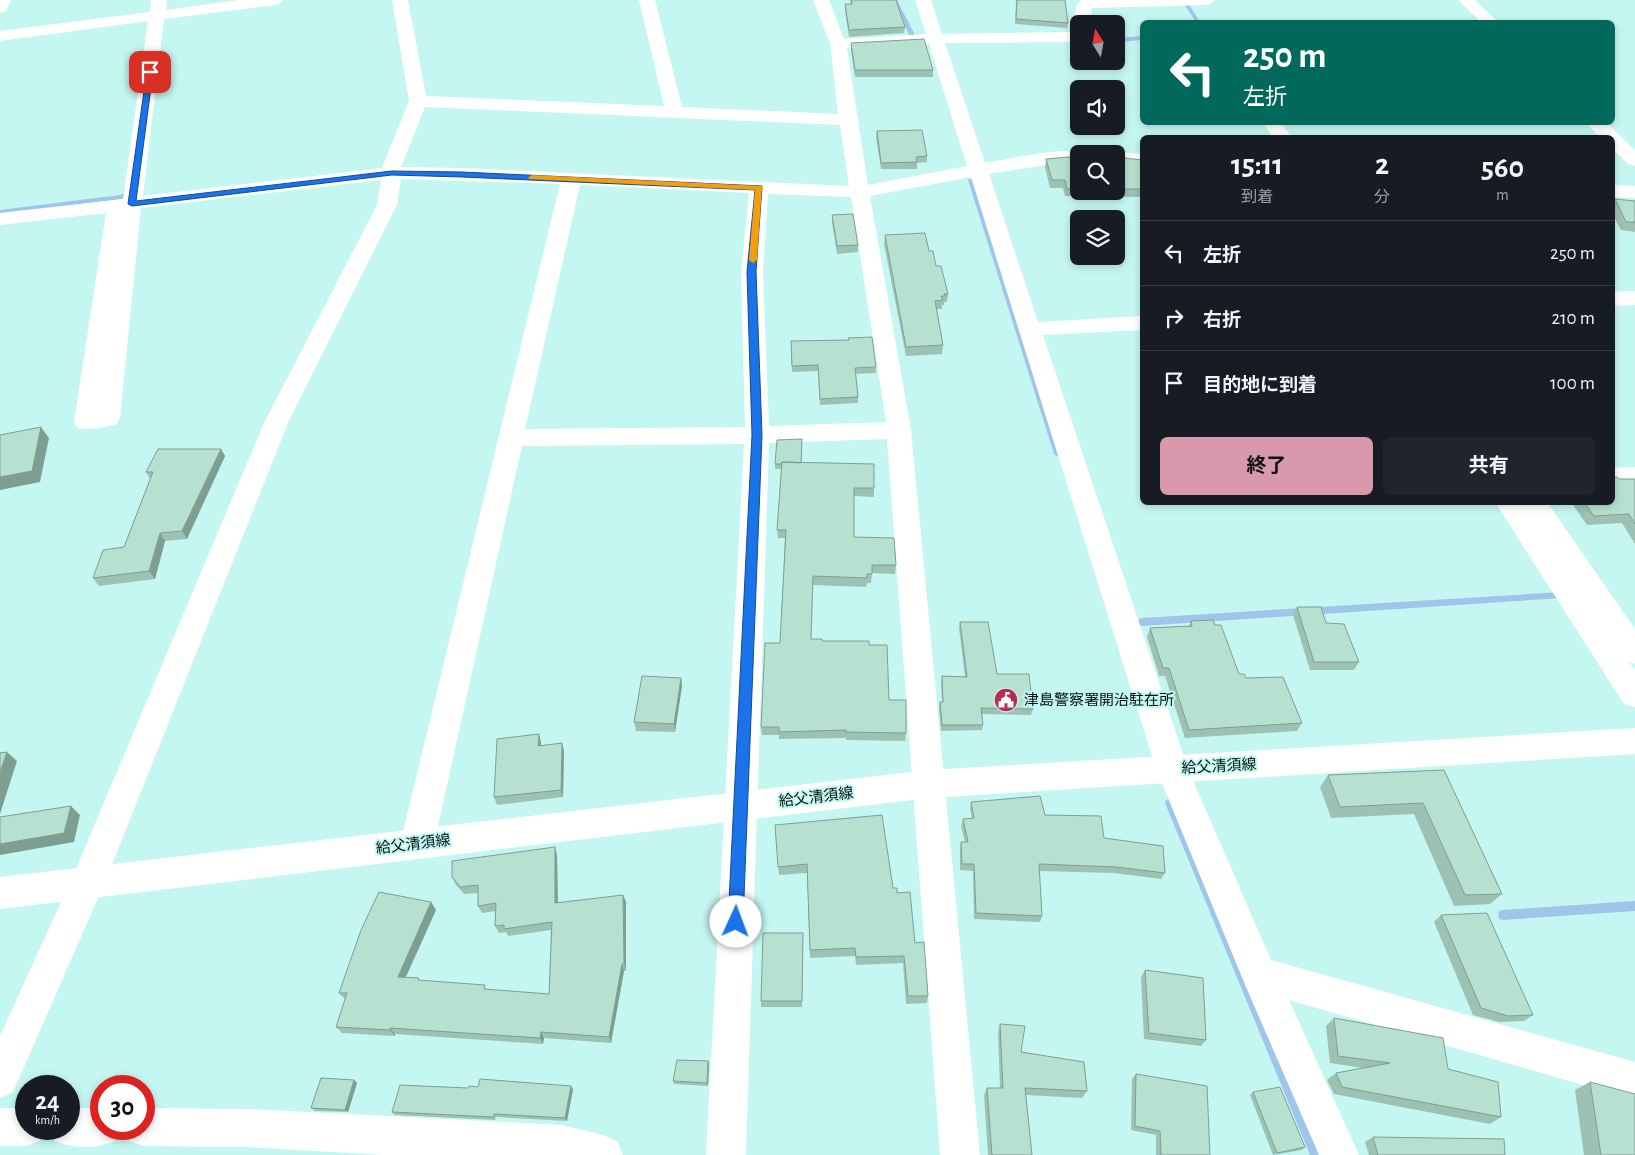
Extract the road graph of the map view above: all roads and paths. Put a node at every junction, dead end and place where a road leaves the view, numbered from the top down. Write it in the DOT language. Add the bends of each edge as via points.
graph roads {
  1 [pos="3,0"];
  2 [pos="275,0"];
  3 [pos="400,0"];
  4 [pos="647,0"];
  5 [pos="821,0"];
  6 [pos="923,0"];
  7 [pos="1208,0"];
  8 [pos="1466,0"];
  9 [pos="1186,5"];
  10 [pos="0,8"];
  11 [pos="150,8"];
  12 [pos="1083,15"];
  13 [pos="1488,20"];
  14 [pos="0,36"];
  15 [pos="935,38"];
  16 [pos="1070,38"];
  17 [pos="839,44"];
  18 [pos="418,101"];
  19 [pos="674,113"];
  20 [pos="848,120"];
  21 [pos="1598,125"];
  22 [pos="1609,135"];
  23 [pos="1615,141"];
  24 [pos="1070,156"];
  25 [pos="1125,159"];
  26 [pos="1140,160"];
  27 [pos="1635,160"];
  28 [pos="978,170"];
  29 [pos="392,173"];
  30 [pos="570,180"];
  31 [pos="759,188"];
  32 [pos="1615,191"];
  33 [pos="860,192"];
  34 [pos="1635,192"];
  35 [pos="119,201"];
  36 [pos="0,206"];
  37 [pos="0,219"];
  38 [pos="1635,298"];
  39 [pos="1615,300"];
  40 [pos="1140,323"];
  41 [pos="1030,329"];
  42 [pos="899,430"];
  43 [pos="757,435"];
  44 [pos="511,438"];
  45 [pos="1635,476"];
  46 [pos="1615,477"];
  47 [pos="1510,505"];
  48 [pos="1535,505"];
  49 [pos="1635,652"];
  50 [pos="1635,695"];
  51 [pos="1635,741"];
  52 [pos="1172,769"];
  53 [pos="929,784"];
  54 [pos="740,805"];
  55 [pos="418,844"];
  56 [pos="88,882"];
  57 [pos="0,893"];
  58 [pos="1259,974"];
  59 [pos="0,1080"];
  60 [pos="1635,1081"];
  61 [pos="0,1127"];
  62 [pos="15,1127"];
  63 [pos="155,1127"];
  64 [pos="603,1155"];
  65 [pos="726,1155"];
  66 [pos="960,1155"];
  67 [pos="1339,1155"];
  1 -- 10 [label="street"];
  2 -- 11 [label="street"];
  3 -- 18 [label="street"];
  4 -- 19 [label="street"];
  5 -- 17 [label="street"];
  6 -- 15 [label="street"];
  7 -- 9 [label="street"];
  8 -- 13 [label="street"];
  9 -- 12 [label="street" via="1085,4"];
  11 -- 14 [label="street"];
  11 -- 35 [label="street"];
  15 -- 16 [label="street"];
  15 -- 17 [label="street"];
  15 -- 28 [label="street"];
  17 -- 20 [label="street"];
  18 -- 19 [label="street"];
  18 -- 29 [label="street"];
  19 -- 20 [label="street"];
  20 -- 33 [label="street"];
  21 -- 22 [label="street"];
  23 -- 27 [label="street"];
  24 -- 28 [label="street"];
  25 -- 26 [label="street"];
  28 -- 33 [label="street"];
  28 -- 41 [label="street"];
  29 -- 30 [label="street"];
  29 -- 35 [label="street"];
  29 -- 56 [label="street" via="387,205 276,423"];
  30 -- 31 [label="street"];
  30 -- 44 [label="street"];
  31 -- 33 [label="street"];
  31 -- 43 [label="street" via="752,272"];
  32 -- 34 [label="street"];
  33 -- 42 [label="street"];
  35 -- 35 [label="street" via="108,418 86,422"];
  35 -- 36 [label="street"];
  35 -- 37 [label="street"];
  38 -- 39 [label="street"];
  40 -- 41 [label="street"];
  41 -- 52 [label="street"];
  42 -- 43 [label="street"];
  42 -- 53 [label="street"];
  43 -- 44 [label="street"];
  43 -- 54 [label="street"];
  44 -- 55 [label="street"];
  45 -- 46 [label="street"];
  47 -- 50 [label="street"];
  48 -- 49 [label="street"];
  51 -- 52 [label="street, 給父清須線"];
  52 -- 53 [label="street, 給父清須線"];
  52 -- 58 [label="street"];
  53 -- 54 [label="street, 給父清須線"];
  53 -- 66 [label="street"];
  54 -- 55 [label="street, 給父清須線"];
  54 -- 65 [label="street"];
  55 -- 56 [label="street, 給父清須線"];
  56 -- 57 [label="street, 給父清須線"];
  56 -- 59 [label="street"];
  58 -- 60 [label="street"];
  58 -- 67 [label="street"];
  61 -- 62 [label="street"];
  63 -- 64 [label="street" via="247,1128 552,1145"];
}
